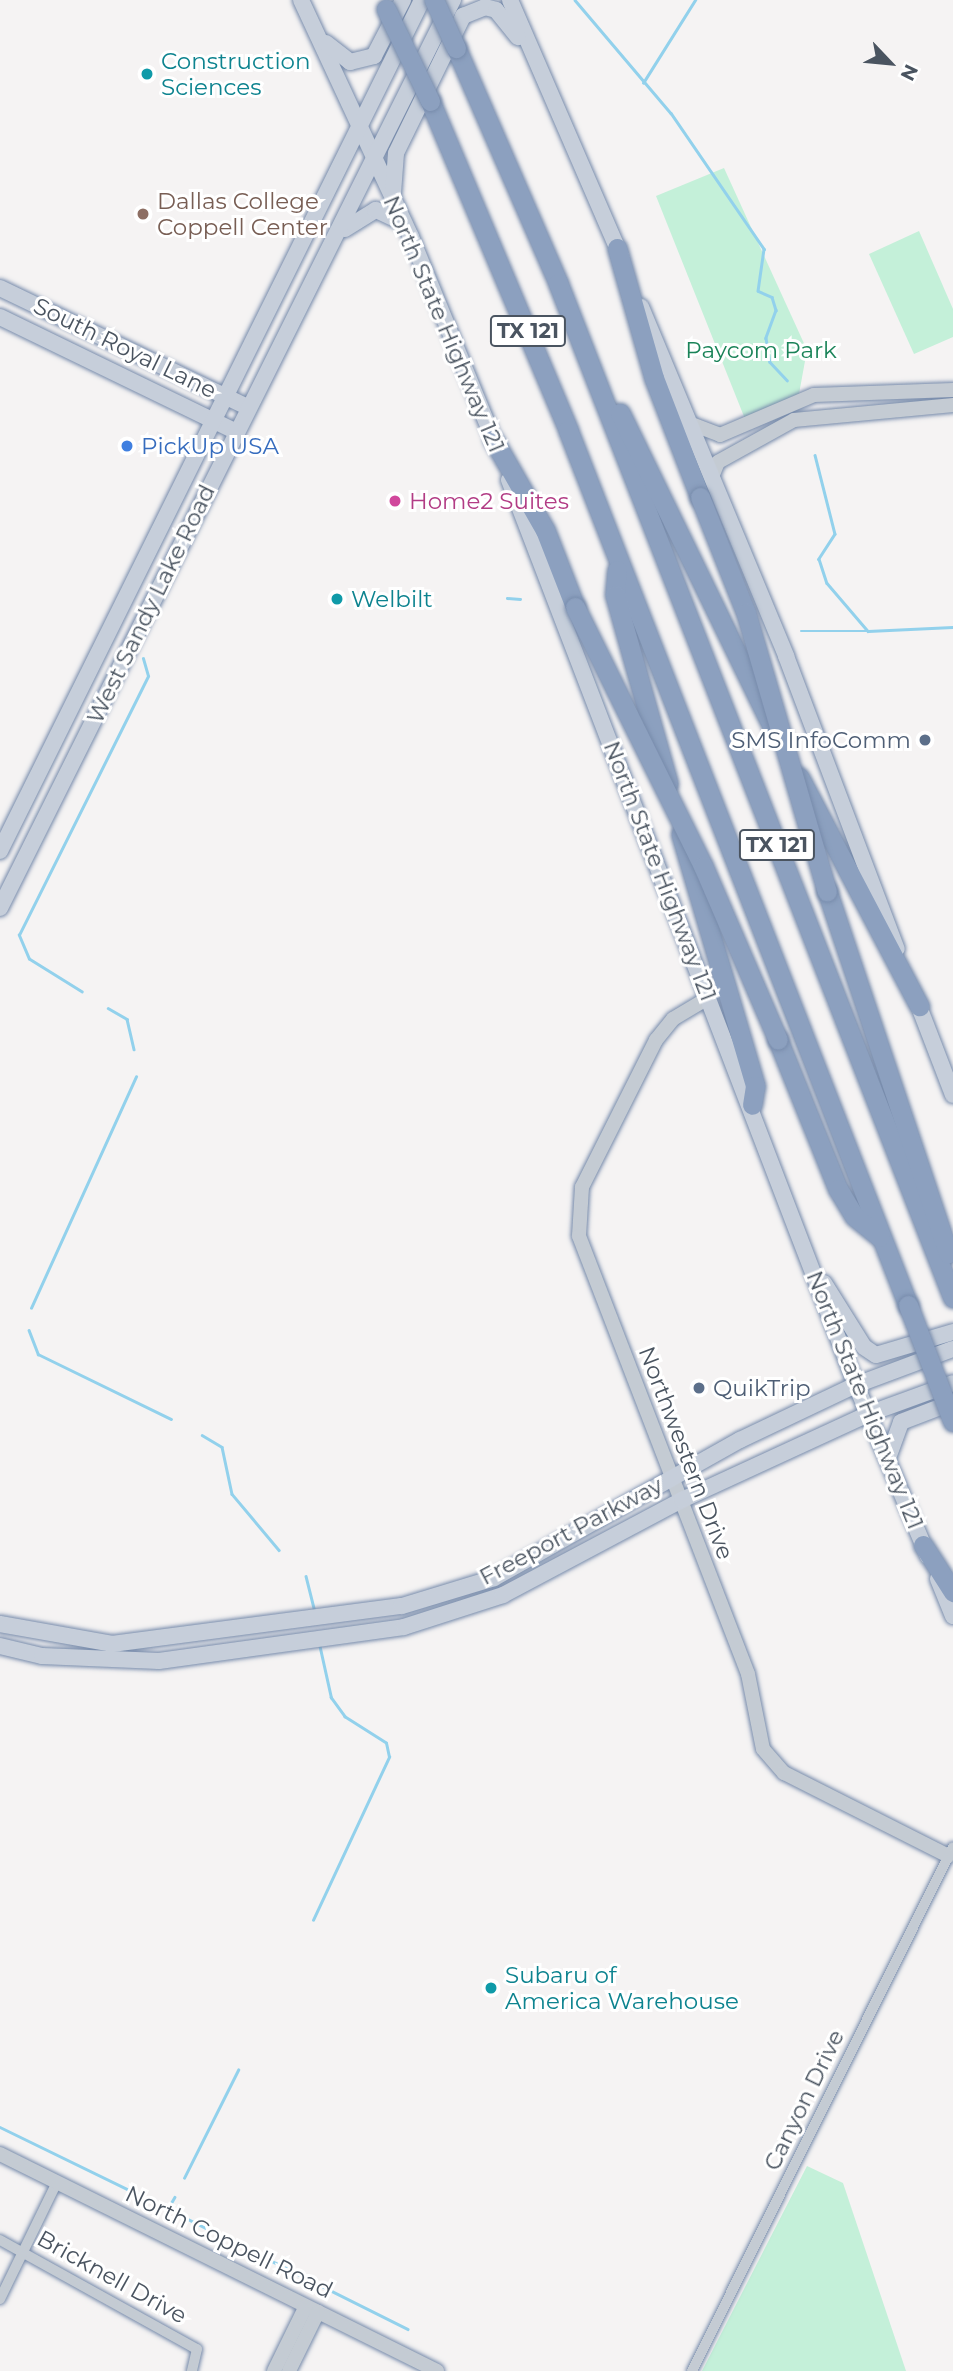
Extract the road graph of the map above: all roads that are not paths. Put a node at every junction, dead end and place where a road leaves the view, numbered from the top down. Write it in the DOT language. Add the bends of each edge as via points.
graph roads {
  1 [pos="301,0"];
  2 [pos="422,0"];
  3 [pos="434,0"];
  4 [pos="453,0"];
  5 [pos="510,0"];
  6 [pos="390,3"];
  7 [pos="314,27"];
  8 [pos="550,87"];
  9 [pos="358,131"];
  10 [pos="374,164"];
  11 [pos="393,202"];
  12 [pos="404,223"];
  13 [pos="337,238"];
  14 [pos="617,248"];
  15 [pos="0,288"];
  16 [pos="0,317"];
  17 [pos="953,390"];
  18 [pos="600,392"];
  19 [pos="226,396"];
  20 [pos="953,405"];
  21 [pos="249,408"];
  22 [pos="214,420"];
  23 [pos="689,423"];
  24 [pos="237,432"];
  25 [pos="493,439"];
  26 [pos="712,477"];
  27 [pos="618,565"];
  28 [pos="115,621"];
  29 [pos="137,632"];
  30 [pos="0,851"];
  31 [pos="0,908"];
  32 [pos="708,998"];
  33 [pos="919,1006"];
  34 [pos="953,1096"];
  35 [pos="752,1105"];
  36 [pos="883,1240"];
  37 [pos="805,1251"];
  38 [pos="953,1271"];
  39 [pos="953,1298"];
  40 [pos="953,1332"];
  41 [pos="953,1349"];
  42 [pos="844,1353"];
  43 [pos="953,1383"];
  44 [pos="856,1385"];
  45 [pos="826,1400"];
  46 [pos="953,1402"];
  47 [pos="867,1414"];
  48 [pos="953,1422"];
  49 [pos="835,1429"];
  50 [pos="878,1440"];
  51 [pos="888,1461"];
  52 [pos="671,1477"];
  53 [pos="682,1500"];
  54 [pos="923,1545"];
  55 [pos="953,1592"];
  56 [pos="953,1616"];
  57 [pos="0,1624"];
  58 [pos="0,1646"];
  59 [pos="951,1852"];
  60 [pos="0,2154"];
  61 [pos="57,2182"];
  62 [pos="0,2240"];
  63 [pos="23,2252"];
  64 [pos="0,2299"];
  65 [pos="312,2309"];
  66 [pos="192,2371"];
  67 [pos="274,2371"];
  68 [pos="289,2371"];
  69 [pos="437,2371"];
  70 [pos="692,2371"];
  1 -- 7 [label="main road"];
  2 -- 9 [label="main road, West Sandy Lake Road"];
  3 -- 18 [label="highway, TX 121, bridge"];
  4 -- 10 [label="main road, West Sandy Lake Road"];
  5 -- 8 [label="main road"];
  6 -- 7 [label="main road" via="374,56 361,63 337,57"];
  6 -- 27 [label="highway, TX 121, bridge"];
  7 -- 9 [label="main road, North State Highway 121"];
  8 -- 11 [label="main road" via="496,10 485,6 463,16 396,153"];
  8 -- 14 [label="main road"];
  9 -- 10 [label="main road, North State Highway 121"];
  9 -- 19 [label="main road, West Sandy Lake Road"];
  10 -- 11 [label="main road, North State Highway 121"];
  10 -- 13 [label="main road, West Sandy Lake Road"];
  11 -- 12 [label="main road, North State Highway 121"];
  12 -- 13 [label="main road" via="367,211"];
  12 -- 25 [label="main road, North State Highway 121"];
  13 -- 21 [label="main road, West Sandy Lake Road"];
  14 -- 23 [label="main road"];
  14 -- 38 [label="highway, bridge" via="654,377 746,613 827,891 911,1127"];
  15 -- 19 [label="main road, South Royal Lane"];
  16 -- 22 [label="main road, South Royal Lane"];
  17 -- 23 [label="street" via="814,395 720,435"];
  18 -- 33 [label="highway" via="616,404 754,691"];
  18 -- 39 [label="highway, TX 121"];
  19 -- 21 [label="main road, South Royal Lane"];
  19 -- 22 [label="main road, West Sandy Lake Road"];
  20 -- 26 [label="street" via="794,420 718,462"];
  21 -- 24 [label="main road, West Sandy Lake Road"];
  22 -- 24 [label="main road, South Royal Lane"];
  22 -- 28 [label="main road, West Sandy Lake Road"];
  23 -- 26 [label="main road"];
  24 -- 29 [label="main road, West Sandy Lake Road"];
  25 -- 32 [label="main road, North State Highway 121"];
  25 -- 36 [label="highway, bridge" via="545,530 575,607 703,866 838,1189 854,1216"];
  26 -- 33 [label="main road"];
  27 -- 35 [label="highway" via="615,595 755,1086"];
  27 -- 36 [label="highway, TX 121"];
  28 -- 29 [label="main road"];
  28 -- 30 [label="main road, West Sandy Lake Road"];
  29 -- 31 [label="main road, West Sandy Lake Road"];
  32 -- 35 [label="main road, North State Highway 121"];
  32 -- 52 [label="street, Northwestern Drive" via="674,1019 656,1040 577,1205 579,1236"];
  33 -- 34 [label="main road"];
  35 -- 37 [label="main road, North State Highway 121"];
  36 -- 48 [label="highway, TX 121, bridge"];
  37 -- 40 [label="main road" via="870,1352 897,1354"];
  37 -- 42 [label="main road, North State Highway 121"];
  41 -- 44 [label="main road, Freeport Parkway"];
  42 -- 44 [label="main road, North State Highway 121"];
  42 -- 45 [label="main road" via="840,1380"];
  43 -- 47 [label="main road, Freeport Parkway"];
  44 -- 45 [label="main road, Freeport Parkway"];
  44 -- 47 [label="main road, North State Highway 121"];
  45 -- 52 [label="main road, Freeport Parkway"];
  46 -- 51 [label="main road" via="901,1422"];
  47 -- 49 [label="main road, Freeport Parkway"];
  47 -- 50 [label="main road, North State Highway 121"];
  49 -- 50 [label="main road" via="863,1430"];
  49 -- 53 [label="main road, Freeport Parkway"];
  50 -- 51 [label="main road, North State Highway 121"];
  51 -- 54 [label="main road, North State Highway 121"];
  52 -- 53 [label="street, Northwestern Drive"];
  52 -- 57 [label="main road, Freeport Parkway" via="494,1578 402,1606 112,1644"];
  53 -- 58 [label="main road, Freeport Parkway" via="503,1595 404,1627 159,1661 54,1657"];
  53 -- 59 [label="street, Northwestern Drive" via="748,1674 755,1732 772,1762"];
  54 -- 55 [label="highway"];
  54 -- 56 [label="main road, North State Highway 121"];
  59 -- 70 [label="street, Canyon Drive"];
  60 -- 61 [label="street, North Coppell Road"];
  61 -- 63 [label="street"];
  61 -- 65 [label="street, North Coppell Road"];
  62 -- 63 [label="street, Bricknell Drive"];
  63 -- 64 [label="street"];
  63 -- 66 [label="street, Bricknell Drive" via="185,2342 198,2357"];
  65 -- 67 [label="street"];
  65 -- 68 [label="street"];
  65 -- 69 [label="street, North Coppell Road"];
}
